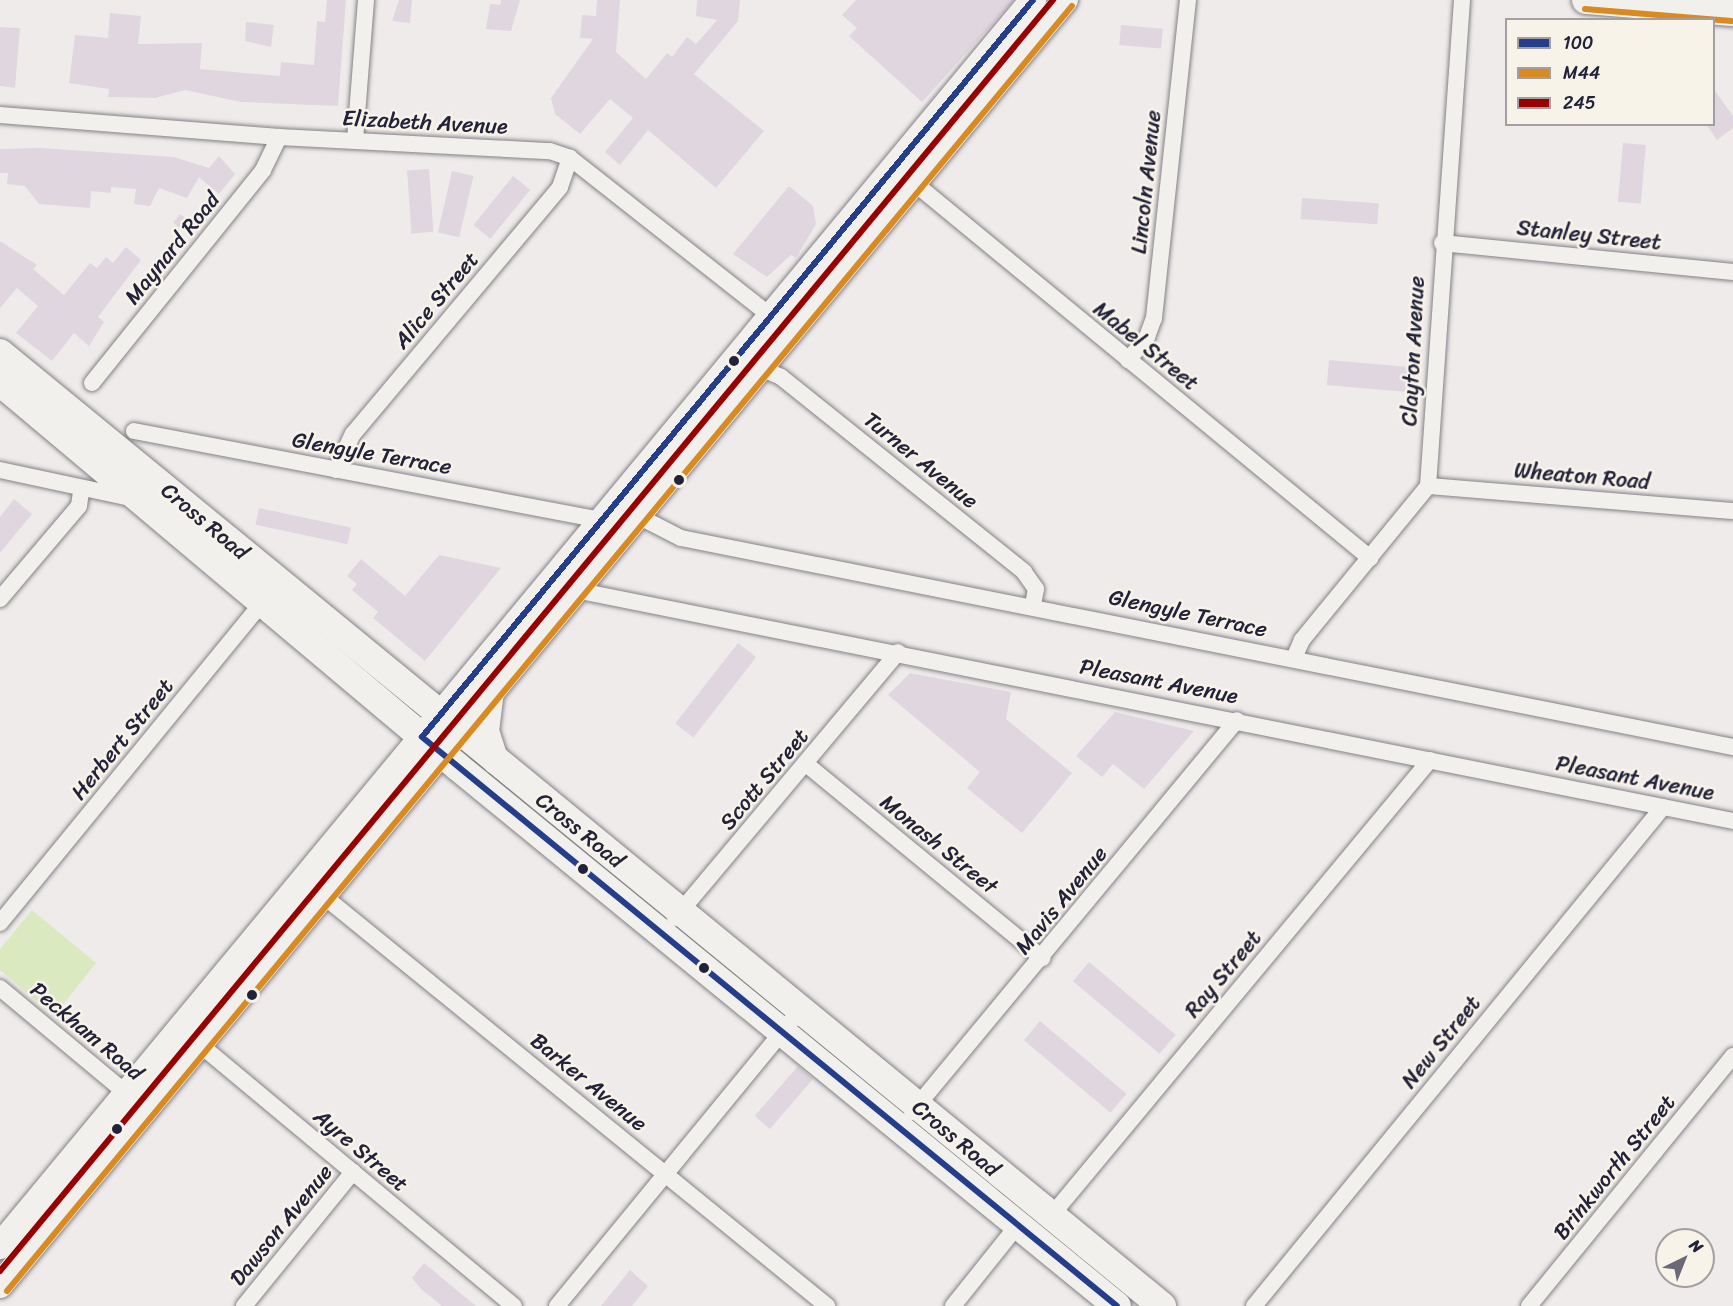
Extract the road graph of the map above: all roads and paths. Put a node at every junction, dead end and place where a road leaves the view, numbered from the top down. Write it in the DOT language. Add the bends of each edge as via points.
graph roads {
  1 [pos="366,0"];
  2 [pos="1033,0"];
  3 [pos="1065,0"];
  4 [pos="1188,0"];
  5 [pos="1462,0"];
  6 [pos="1586,0"];
  7 [pos="1715,7"];
  8 [pos="0,115"];
  9 [pos="279,137"];
  10 [pos="354,140"];
  11 [pos="570,158"];
  12 [pos="904,174"];
  13 [pos="1442,243"];
  14 [pos="1733,272"];
  15 [pos="779,323"];
  16 [pos="0,352"];
  17 [pos="1128,360"];
  18 [pos="770,372"];
  19 [pos="0,381"];
  20 [pos="92,383"];
  21 [pos="134,431"];
  22 [pos="0,470"];
  23 [pos="336,470"];
  24 [pos="1428,486"];
  25 [pos="81,492"];
  26 [pos="145,500"];
  27 [pos="1733,511"];
  28 [pos="638,516"];
  29 [pos="602,520"];
  30 [pos="1370,558"];
  31 [pos="575,590"];
  32 [pos="272,591"];
  33 [pos="0,599"];
  34 [pos="1033,604"];
  35 [pos="898,652"];
  36 [pos="1294,658"];
  37 [pos="467,683"];
  38 [pos="491,691"];
  39 [pos="395,697"];
  40 [pos="1237,720"];
  41 [pos="440,734"];
  42 [pos="1733,747"];
  43 [pos="1430,760"];
  44 [pos="496,761"];
  45 [pos="806,764"];
  46 [pos="399,765"];
  47 [pos="477,782"];
  48 [pos="412,788"];
  49 [pos="1663,807"];
  50 [pos="1733,820"];
  51 [pos="321,894"];
  52 [pos="681,911"];
  53 [pos="0,923"];
  54 [pos="663,933"];
  55 [pos="1042,958"];
  56 [pos="0,988"];
  57 [pos="793,1020"];
  58 [pos="190,1036"];
  59 [pos="1733,1056"];
  60 [pos="136,1101"];
  61 [pos="908,1116"];
  62 [pos="353,1172"];
  63 [pos="666,1173"];
  64 [pos="1051,1216"];
  65 [pos="1018,1225"];
  66 [pos="0,1246"];
  67 [pos="0,1285"];
  68 [pos="496,1300"];
  69 [pos="244,1306"];
  70 [pos="514,1306"];
  71 [pos="557,1306"];
  72 [pos="827,1306"];
  73 [pos="953,1306"];
  74 [pos="1117,1306"];
  75 [pos="1162,1306"];
  76 [pos="1254,1306"];
  77 [pos="1529,1306"];
  1 -- 10 [label="street"];
  2 -- 12 [label="main road"];
  3 -- 12 [label="main road"];
  4 -- 17 [label="street, Lincoln Avenue" via="1154,318 1147,337"];
  5 -- 13 [label="street, Clayton Avenue"];
  6 -- 7 [label="highway"];
  8 -- 9 [label="street, Elizabeth Avenue"];
  9 -- 10 [label="street, Elizabeth Avenue"];
  9 -- 20 [label="street, Maynard Road" via="264,170"];
  10 -- 11 [label="street, Elizabeth Avenue" via="550,151"];
  11 -- 15 [label="street, Elizabeth Avenue"];
  11 -- 23 [label="street, Alice Street" via="560,187 352,434"];
  12 -- 15 [label="main road"];
  12 -- 17 [label="street, Mabel Street"];
  13 -- 14 [label="street, Stanley Street"];
  13 -- 24 [label="street, Clayton Avenue"];
  15 -- 18 [label="main road"];
  15 -- 29 [label="main road"];
  16 -- 32 [label="highway, Cross Road"];
  17 -- 30 [label="street, Mabel Street"];
  18 -- 28 [label="main road"];
  18 -- 34 [label="street, Turner Avenue" via="1024,572 1036,589"];
  19 -- 26 [label="highway, Cross Road"];
  21 -- 23 [label="street, Glengyle Terrace"];
  22 -- 25 [label="street" via="72,484"];
  23 -- 29 [label="street, Glengyle Terrace"];
  24 -- 27 [label="street, Wheaton Road"];
  24 -- 30 [label="street"];
  25 -- 26 [label="street"];
  25 -- 33 [label="street" via="79,506"];
  26 -- 32 [label="highway, Cross Road"];
  28 -- 31 [label="main road"];
  28 -- 34 [label="street, Glengyle Terrace" via="681,538"];
  29 -- 37 [label="main road"];
  30 -- 36 [label="street" via="1302,640"];
  31 -- 35 [label="street, Pleasant Avenue"];
  31 -- 38 [label="main road"];
  32 -- 39 [label="highway, Cross Road"];
  32 -- 53 [label="street, Herbert Street"];
  34 -- 36 [label="street, Glengyle Terrace"];
  35 -- 40 [label="street, Pleasant Avenue"];
  35 -- 45 [label="street, Scott Street"];
  36 -- 42 [label="street, Glengyle Terrace"];
  37 -- 39 [label="main road"];
  37 -- 41 [label="main road"];
  38 -- 41 [label="main road"];
  38 -- 44 [label="main road" via="486,731"];
  39 -- 41 [label="highway, Cross Road"];
  39 -- 46 [label="main road" via="401,736"];
  40 -- 43 [label="street, Pleasant Avenue"];
  40 -- 55 [label="street, Mavis Avenue"];
  41 -- 44 [label="highway, Cross Road"];
  41 -- 46 [label="main road"];
  41 -- 47 [label="highway, Cross Road"];
  41 -- 48 [label="main road"];
  43 -- 49 [label="street, Pleasant Avenue"];
  43 -- 64 [label="street, Ray Street"];
  44 -- 52 [label="highway, Cross Road"];
  45 -- 52 [label="street, Scott Street"];
  45 -- 55 [label="street, Monash Street"];
  46 -- 58 [label="main road"];
  47 -- 48 [label="main road" via="448,777"];
  47 -- 54 [label="highway, Cross Road"];
  48 -- 51 [label="main road"];
  49 -- 50 [label="street, Pleasant Avenue"];
  49 -- 76 [label="street, New Street"];
  51 -- 58 [label="main road"];
  51 -- 63 [label="street, Barker Avenue"];
  52 -- 54 [label="street, Scott Street"];
  52 -- 57 [label="highway, Cross Road"];
  54 -- 57 [label="highway, Cross Road"];
  55 -- 61 [label="street, Mavis Avenue"];
  56 -- 60 [label="street, Peckham Road"];
  57 -- 61 [label="highway, Cross Road"];
  57 -- 63 [label="street"];
  58 -- 60 [label="main road"];
  58 -- 62 [label="street, Ayre Street"];
  59 -- 77 [label="street, Brinkworth Street"];
  60 -- 66 [label="main road"];
  60 -- 67 [label="main road"];
  61 -- 64 [label="highway, Cross Road"];
  61 -- 65 [label="highway, Cross Road"];
  62 -- 68 [label="street, Ayre Street"];
  62 -- 69 [label="street, Dawson Avenue"];
  63 -- 71 [label="street"];
  63 -- 72 [label="street, Barker Avenue"];
  64 -- 75 [label="highway, Cross Road"];
  65 -- 73 [label="street"];
  65 -- 74 [label="highway, Cross Road"];
  68 -- 70 [label="street, Ayre Street"];
}
